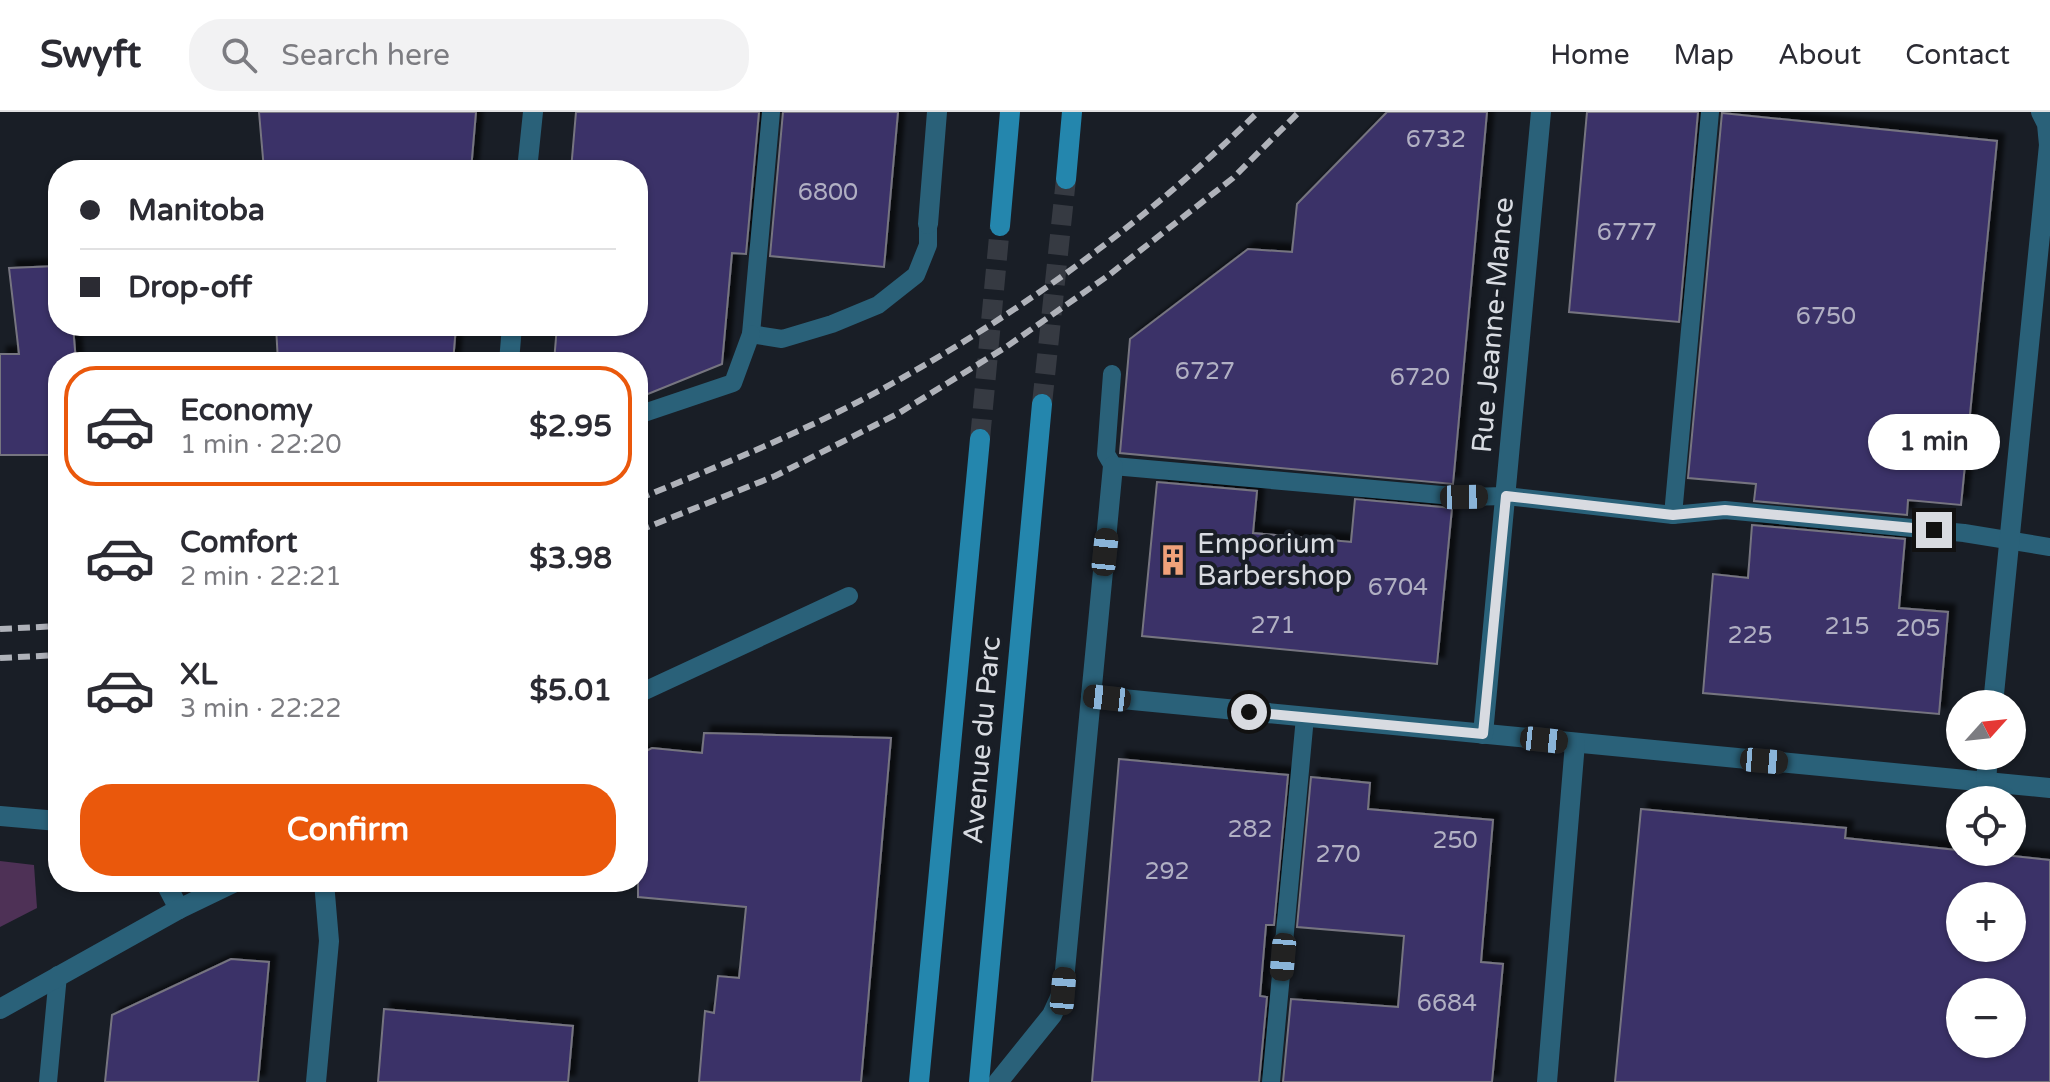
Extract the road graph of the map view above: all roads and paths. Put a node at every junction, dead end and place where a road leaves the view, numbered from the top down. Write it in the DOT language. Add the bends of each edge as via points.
graph roads {
  1 [pos="533,112"];
  2 [pos="771,112"];
  3 [pos="937,112"];
  4 [pos="1010,112"];
  5 [pos="1072,112"];
  6 [pos="1541,112"];
  7 [pos="1710,112"];
  8 [pos="2041,112"];
  9 [pos="528,160"];
  10 [pos="1066,179"];
  11 [pos="928,224"];
  12 [pos="1000,226"];
  13 [pos="751,334"];
  14 [pos="1112,374"];
  15 [pos="1042,404"];
  16 [pos="648,412"];
  17 [pos="980,439"];
  18 [pos="1113,466"];
  19 [pos="1506,496"];
  20 [pos="1673,515"];
  21 [pos="2011,542"];
  22 [pos="2050,547"];
  23 [pos="849,596"];
  24 [pos="648,689"];
  25 [pos="1995,690"];
  26 [pos="1091,696"];
  27 [pos="1305,717"];
  28 [pos="1483,734"];
  29 [pos="1575,743"];
  30 [pos="1987,770"];
  31 [pos="1986,782"];
  32 [pos="2050,788"];
  33 [pos="0,816"];
  34 [pos="48,820"];
  35 [pos="170,892"];
  36 [pos="214,892"];
  37 [pos="325,892"];
  38 [pos="179,909"];
  39 [pos="58,975"];
  40 [pos="0,1009"];
  41 [pos="48,1082"];
  42 [pos="316,1082"];
  43 [pos="919,1082"];
  44 [pos="979,1082"];
  45 [pos="998,1082"];
  46 [pos="1271,1082"];
  47 [pos="1547,1082"];
  1 -- 9 [label="street"];
  2 -- 13 [label="lane"];
  3 -- 11 [label="street"];
  4 -- 12 [label="main road"];
  5 -- 10 [label="main road"];
  6 -- 19 [label="street, Rue Jeanne-Mance"];
  7 -- 20 [label="lane"];
  8 -- 21 [label="street" via="2049,145"];
  11 -- 13 [label="lane" via="928,245 916,275 878,305 782,339"];
  13 -- 16 [label="lane" via="733,383"];
  14 -- 18 [label="lane" via="1106,454"];
  15 -- 44 [label="main road, Avenue du Parc"];
  17 -- 43 [label="main road, Avenue du Parc"];
  18 -- 19 [label="lane" via="1464,497"];
  18 -- 26 [label="street"];
  19 -- 20 [label="lane"];
  19 -- 28 [label="street, Rue Jeanne-Mance"];
  20 -- 21 [label="lane" via="1725,510"];
  21 -- 22 [label="lane"];
  21 -- 25 [label="street"];
  23 -- 24 [label="lane"];
  26 -- 27 [label="street"];
  26 -- 45 [label="street" via="1063,991 1052,1015"];
  27 -- 28 [label="street"];
  27 -- 46 [label="lane"];
  28 -- 29 [label="street"];
  29 -- 31 [label="street"];
  29 -- 47 [label="street"];
  30 -- 31 [label="street"];
  31 -- 32 [label="street"];
  33 -- 34 [label="street"];
  35 -- 38 [label="street"];
  36 -- 38 [label="street"];
  37 -- 42 [label="street" via="329,941"];
  38 -- 39 [label="street"];
  39 -- 40 [label="street"];
  39 -- 41 [label="lane"];
}
